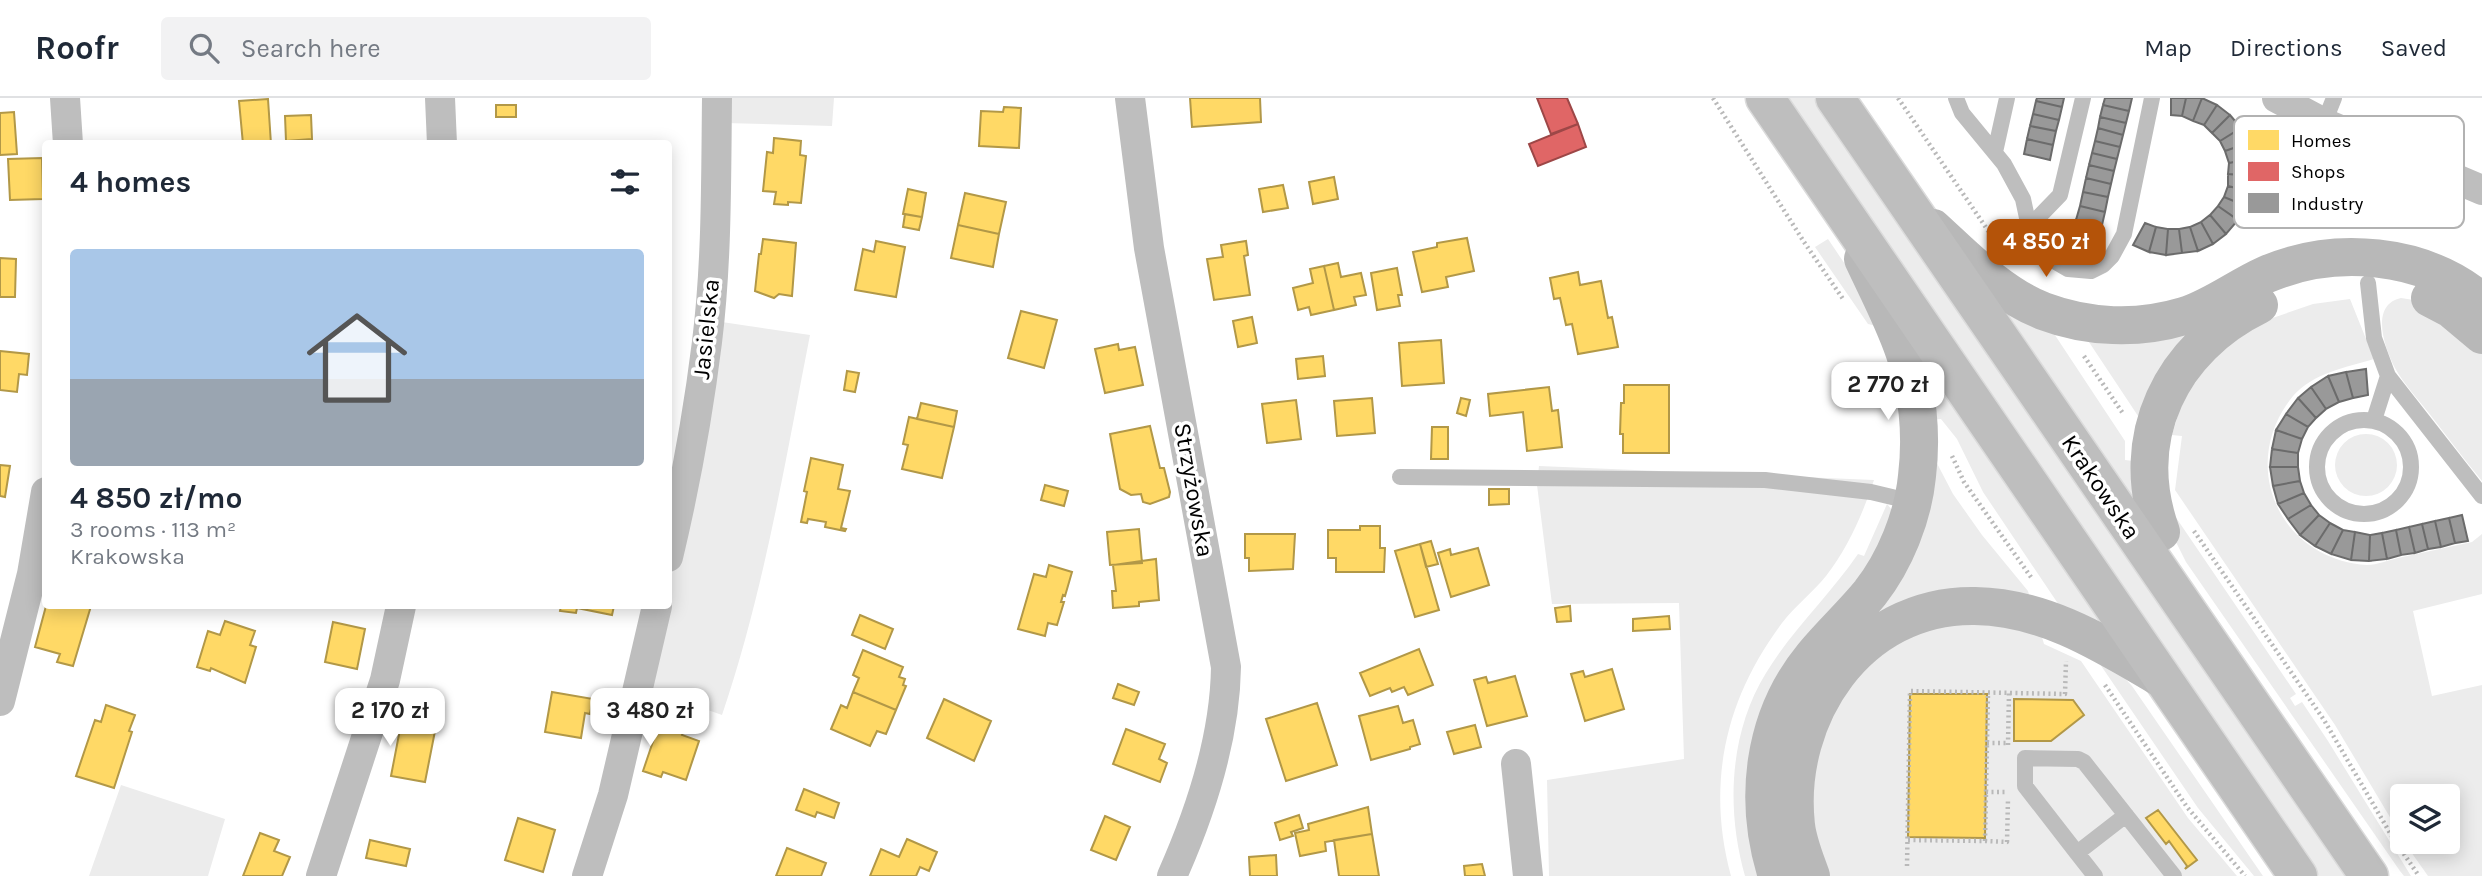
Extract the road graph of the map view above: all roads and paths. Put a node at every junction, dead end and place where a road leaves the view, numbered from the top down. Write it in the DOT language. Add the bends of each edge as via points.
graph roads {
  1 [pos="65,98"];
  2 [pos="440,98"];
  3 [pos="717,98"];
  4 [pos="1130,98"];
  5 [pos="1713,98"];
  6 [pos="1765,98"];
  7 [pos="1835,98"];
  8 [pos="1956,98"];
  9 [pos="2007,98"];
  10 [pos="2083,98"];
  11 [pos="2152,98"];
  12 [pos="2277,98"];
  13 [pos="2329,111"];
  14 [pos="68,140"];
  15 [pos="442,140"];
  16 [pos="1995,152"];
  17 [pos="2464,181"];
  18 [pos="2482,190"];
  19 [pos="1910,208"];
  20 [pos="1844,214"];
  21 [pos="2029,227"];
  22 [pos="2369,270"];
  23 [pos="2482,302"];
  24 [pos="1847,304"];
  25 [pos="2482,335"];
  26 [pos="2388,376"];
  27 [pos="2374,420"];
  28 [pos="1400,477"];
  29 [pos="2482,496"];
  30 [pos="1913,502"];
  31 [pos="42,515"];
  32 [pos="2161,532"];
  33 [pos="672,540"];
  34 [pos="400,609"];
  35 [pos="656,609"];
  36 [pos="2066,666"];
  37 [pos="2161,678"];
  38 [pos="1988,693"];
  39 [pos="2245,699"];
  40 [pos="0,701"];
  41 [pos="1987,743"];
  42 [pos="2008,743"];
  43 [pos="1516,764"];
  44 [pos="1986,792"];
  45 [pos="2008,792"];
  46 [pos="2126,815"];
  47 [pos="1908,839"];
  48 [pos="2077,853"];
  49 [pos="1907,866"];
  50 [pos="2287,868"];
  51 [pos="321,876"];
  52 [pos="587,876"];
  53 [pos="1172,876"];
  54 [pos="1528,876"];
  55 [pos="1777,876"];
  56 [pos="1811,876"];
  57 [pos="2095,876"];
  58 [pos="2174,876"];
  59 [pos="2369,876"];
  1 -- 14 [label="street"];
  2 -- 15 [label="street"];
  3 -- 33 [label="street, Jasielska" via="707,340"];
  4 -- 53 [label="street, Strzyżowska" via="1149,248 1226,667 1226,703 1218,740"];
  5 -- 24 [label="path"];
  6 -- 20 [label="main road"];
  7 -- 19 [label="main road, Krakowska"];
  8 -- 16 [label="lane" via="1962,113"];
  9 -- 16 [label="lane"];
  10 -- 21 [label="lane" via="2060,195"];
  11 -- 21 [label="lane" via="2124,234 2112,256 2091,271 2068,269 2044,255"];
  12 -- 13 [label="street"];
  16 -- 21 [label="lane" via="2023,199"];
  17 -- 18 [label="street"];
  19 -- 22 [label="street" via="2016,297 2045,312 2098,324 2161,322 2202,309 2265,275 2327,258"];
  19 -- 39 [label="main road, Krakowska"];
  20 -- 30 [label="street" via="1904,350 1913,383 1919,448"];
  20 -- 37 [label="main road"];
  22 -- 23 [label="street" via="2407,264 2455,282"];
  22 -- 25 [label="street" via="2400,289 2451,309"];
  22 -- 26 [label="lane" via="2374,338"];
  22 -- 32 [label="street" via="2246,312 2221,328 2182,368 2163,400 2152,439 2148,481"];
  26 -- 27 [label="lane"];
  26 -- 29 [label="lane"];
  27 -- 27 [label="lane" via="2398,435 2407,450 2411,468 2407,485 2397,501 2382,511 2348,512 2331,501 2320,486 2316,468 2321,446 2347,423"];
  28 -- 30 [label="lane" via="1765,480 1848,488"];
  30 -- 55 [label="street" via="1884,573 1811,657 1780,709 1763,791 1769,850"];
  31 -- 40 [label="street"];
  32 -- 39 [label="main road" via="2214,627"];
  34 -- 51 [label="street" via="385,680"];
  35 -- 52 [label="street" via="613,795"];
  36 -- 38 [label="path" via="2065,694"];
  37 -- 50 [label="main road"];
  37 -- 56 [label="street" via="2071,627 2008,609 1951,607 1892,626 1848,662 1820,699 1807,727 1794,803 1796,828"];
  38 -- 41 [label="path"];
  38 -- 47 [label="path" via="1910,691"];
  39 -- 59 [label="main road, Krakowska"];
  41 -- 42 [label="path"];
  41 -- 44 [label="path"];
  43 -- 54 [label="street"];
  44 -- 45 [label="path"];
  44 -- 47 [label="path" via="1985,841"];
  46 -- 48 [label="lane"];
  46 -- 48 [label="lane" via="2081,760 2025,758 2025,786"];
  46 -- 58 [label="lane"];
  47 -- 49 [label="path"];
  48 -- 57 [label="lane"];
}
